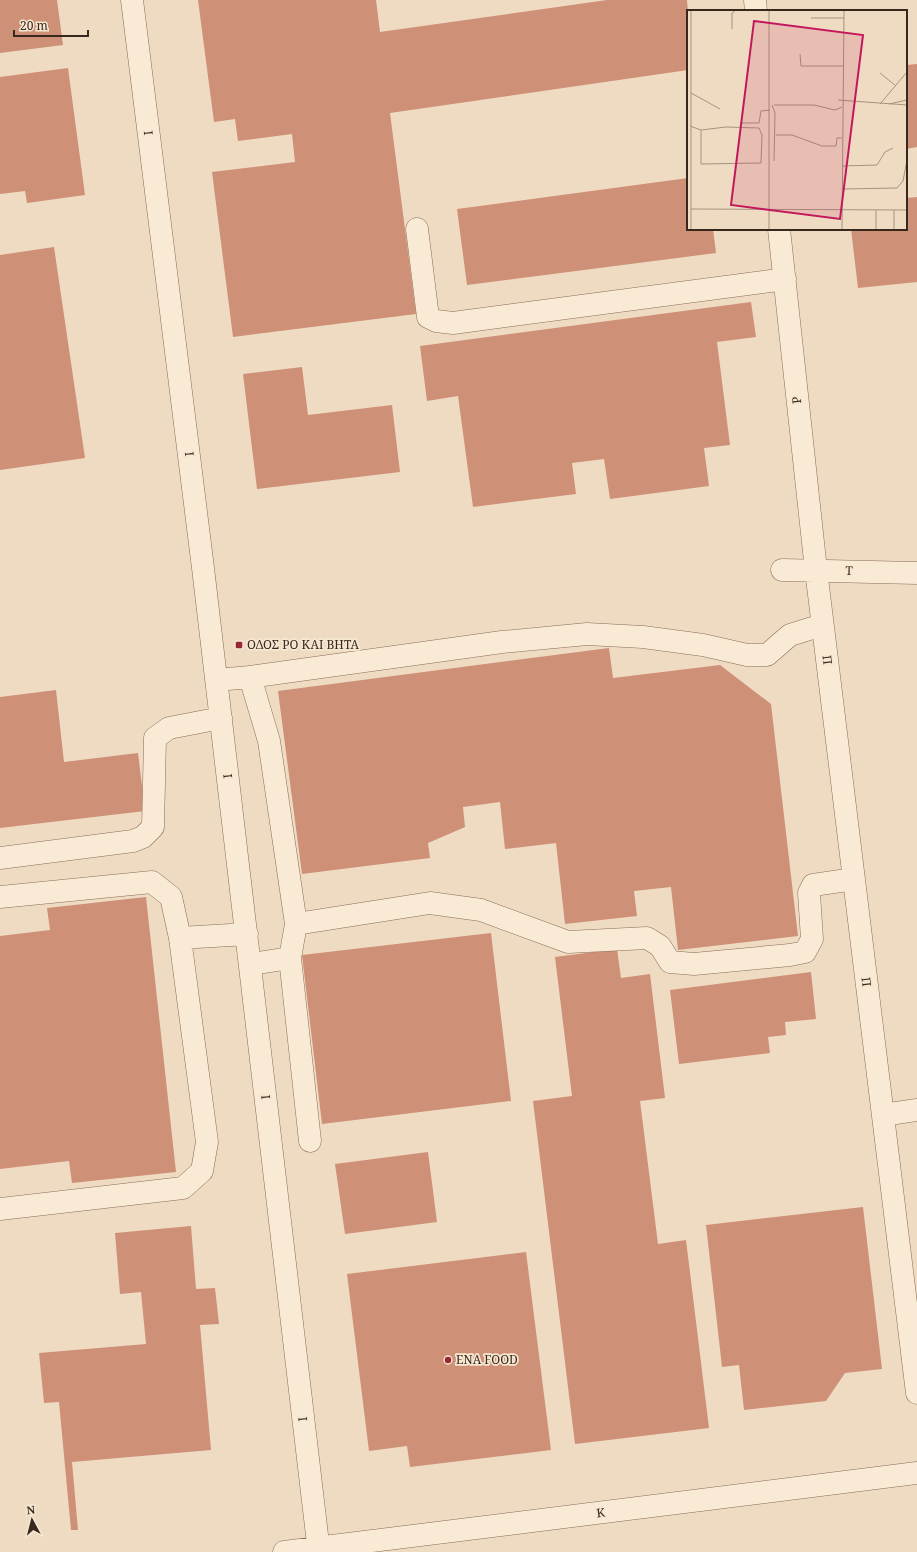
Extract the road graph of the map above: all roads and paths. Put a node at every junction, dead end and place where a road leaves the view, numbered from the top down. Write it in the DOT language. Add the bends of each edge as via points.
graph roads {
  1 [pos="132,0"];
  2 [pos="755,0"];
  3 [pos="756,10"];
  4 [pos="417,229"];
  5 [pos="779,230"];
  6 [pos="784,278"];
  7 [pos="782,570"];
  8 [pos="816,570"];
  9 [pos="917,573"];
  10 [pos="822,626"];
  11 [pos="250,677"];
  12 [pos="217,680"];
  13 [pos="221,718"];
  14 [pos="0,858"];
  15 [pos="854,880"];
  16 [pos="0,897"];
  17 [pos="296,924"];
  18 [pos="247,934"];
  19 [pos="180,938"];
  20 [pos="290,958"];
  21 [pos="251,964"];
  22 [pos="917,1110"];
  23 [pos="883,1115"];
  24 [pos="310,1141"];
  25 [pos="0,1209"];
  26 [pos="912,1304"];
  27 [pos="917,1393"];
  28 [pos="917,1473"];
  29 [pos="318,1550"];
  30 [pos="284,1552"];
  1 -- 12 [label="street, Ι"];
  2 -- 3 [label="street"];
  4 -- 6 [label="street" via="428,317 436,321 453,323"];
  5 -- 6 [label="street, Ρ"];
  6 -- 8 [label="street, Ρ"];
  7 -- 8 [label="street, Τ"];
  8 -- 9 [label="street, Τ"];
  8 -- 10 [label="street, Π"];
  10 -- 11 [label="street" via="790,635 767,654 747,655 703,645 644,637 587,634 502,642"];
  10 -- 15 [label="street, Π"];
  11 -- 12 [label="street"];
  11 -- 17 [label="street" via="269,741"];
  12 -- 13 [label="street, Ι"];
  13 -- 14 [label="street" via="169,728 155,738 154,827 143,837 133,841"];
  13 -- 18 [label="street, Ι"];
  15 -- 17 [label="street" via="813,884 809,893 812,939 806,952 694,964 670,962 660,946 647,938 568,942 481,910 430,903"];
  15 -- 23 [label="street, Π"];
  16 -- 19 [label="street" via="152,882 171,897"];
  17 -- 20 [label="street"];
  18 -- 19 [label="street"];
  18 -- 21 [label="street, Ι"];
  19 -- 25 [label="street" via="207,1142 202,1171 183,1188"];
  20 -- 21 [label="street"];
  20 -- 24 [label="street"];
  21 -- 29 [label="street, Ι"];
  22 -- 23 [label="street"];
  23 -- 26 [label="street, Π"];
  26 -- 27 [label="street, Π"];
  28 -- 29 [label="street, Κ"];
  29 -- 30 [label="street, Κ"];
}
